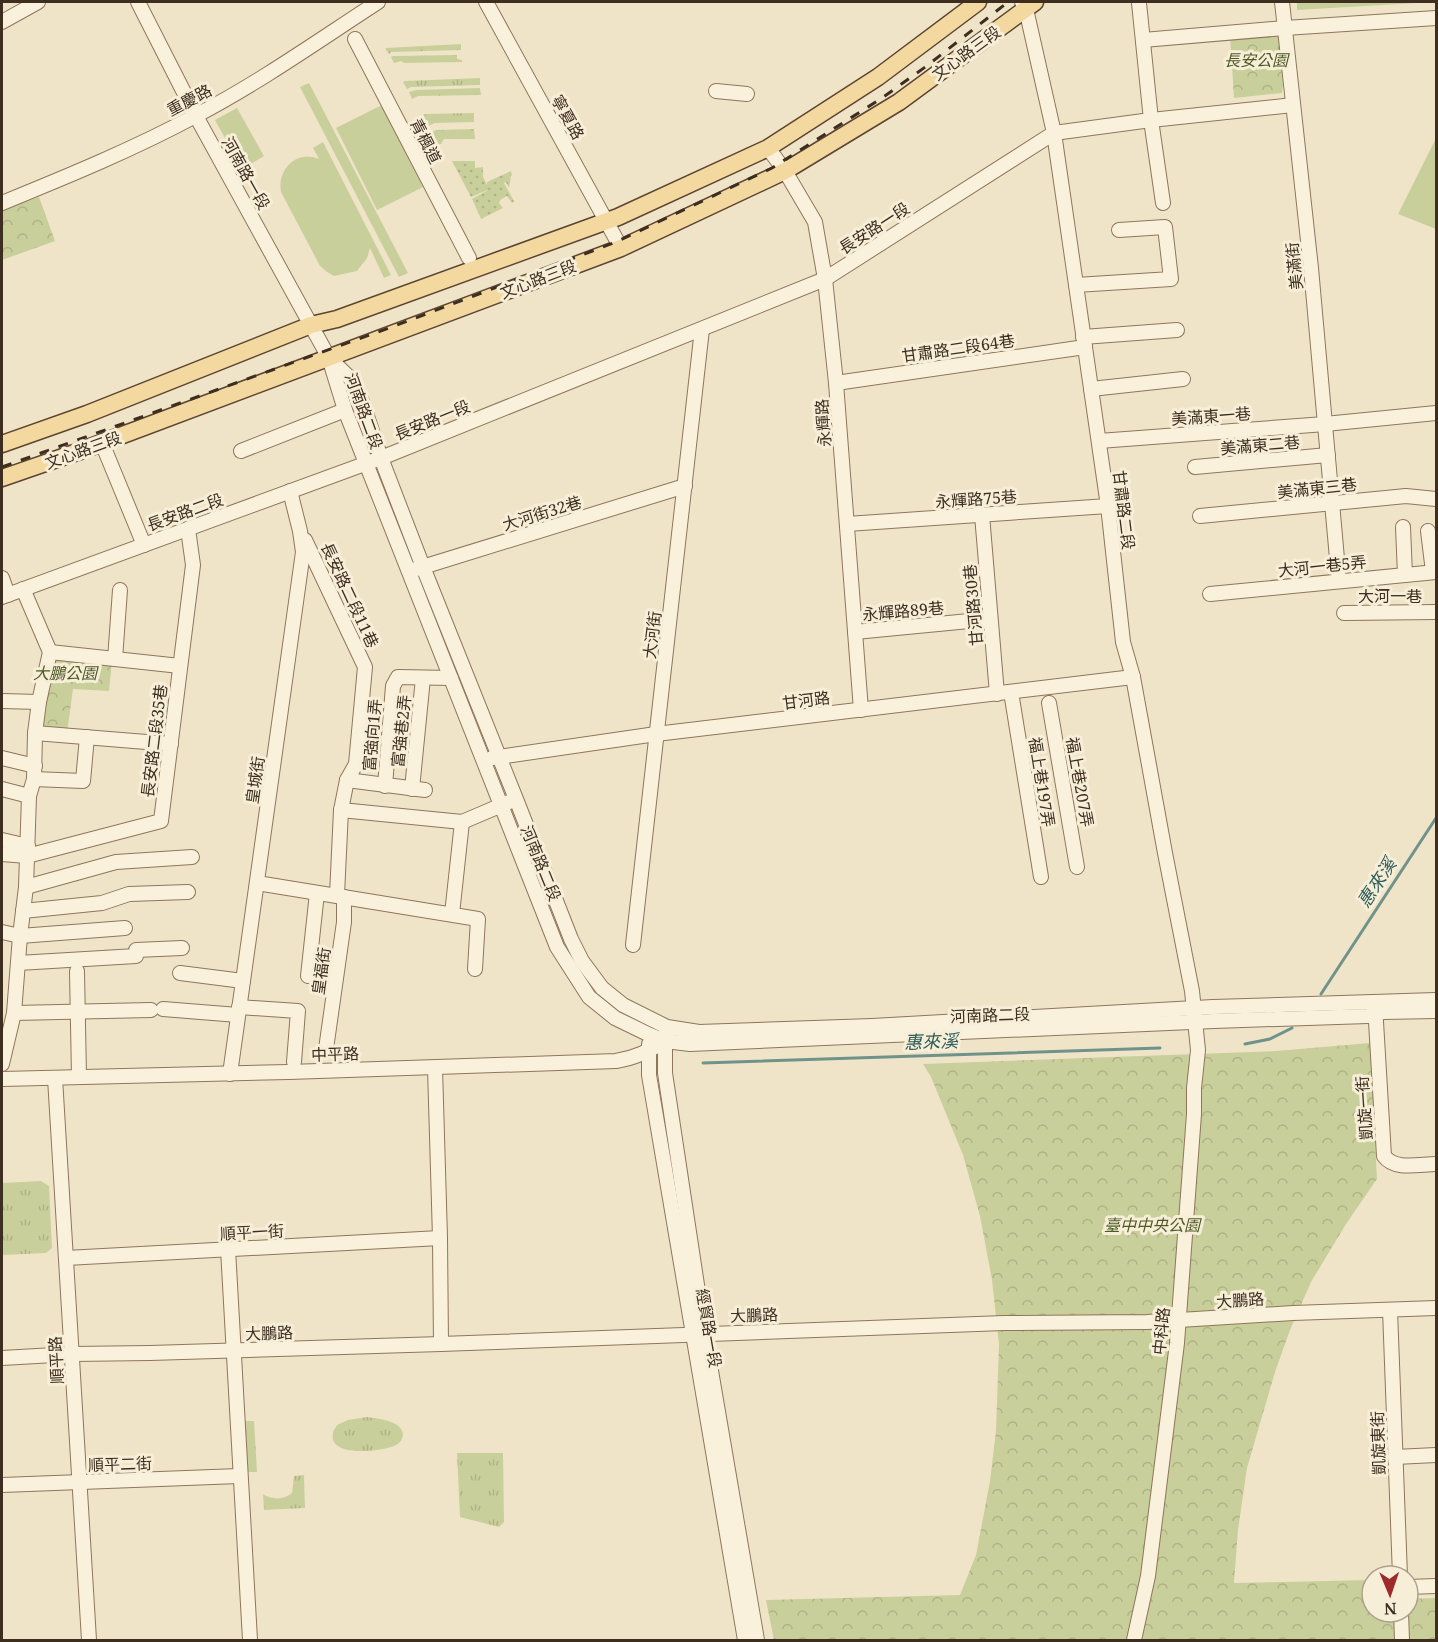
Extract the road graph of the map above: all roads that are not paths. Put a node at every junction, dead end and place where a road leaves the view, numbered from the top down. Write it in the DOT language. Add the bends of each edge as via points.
graph roads {
  1 [pos="38,2"];
  2 [pos="138,2"];
  3 [pos="378,2"];
  4 [pos="486,2"];
  5 [pos="978,2"];
  6 [pos="1139,2"];
  7 [pos="1282,2"];
  8 [pos="1028,4"];
  9 [pos="1437,18"];
  10 [pos="2,22"];
  11 [pos="1285,27"];
  12 [pos="355,39"];
  13 [pos="1143,40"];
  14 [pos="716,91"];
  15 [pos="747,94"];
  16 [pos="1293,105"];
  17 [pos="196,116"];
  18 [pos="1151,120"];
  19 [pos="1054,133"];
  20 [pos="768,148"];
  21 [pos="785,171"];
  22 [pos="2,203"];
  23 [pos="1163,203"];
  24 [pos="606,221"];
  25 [pos="1119,230"];
  26 [pos="621,248"];
  27 [pos="469,258"];
  28 [pos="825,279"];
  29 [pos="1076,285"];
  30 [pos="311,325"];
  31 [pos="702,329"];
  32 [pos="1177,330"];
  33 [pos="1084,342"];
  34 [pos="328,358"];
  35 [pos="1183,379"];
  36 [pos="836,382"];
  37 [pos="1091,389"];
  38 [pos="345,410"];
  39 [pos="1437,413"];
  40 [pos="1325,424"];
  41 [pos="1099,441"];
  42 [pos="102,443"];
  43 [pos="2,444"];
  44 [pos="241,450"];
  45 [pos="1328,455"];
  46 [pos="381,458"];
  47 [pos="366,464"];
  48 [pos="1195,467"];
  49 [pos="2,478"];
  50 [pos="685,486"];
  51 [pos="290,492"];
  52 [pos="1437,499"];
  53 [pos="1333,503"];
  54 [pos="1108,506"];
  55 [pos="982,515"];
  56 [pos="1200,516"];
  57 [pos="847,524"];
  58 [pos="1403,527"];
  59 [pos="188,529"];
  60 [pos="300,531"];
  61 [pos="1428,531"];
  62 [pos="144,545"];
  63 [pos="423,567"];
  64 [pos="408,572"];
  65 [pos="1435,572"];
  66 [pos="1406,575"];
  67 [pos="2,578"];
  68 [pos="1339,581"];
  69 [pos="23,589"];
  70 [pos="120,590"];
  71 [pos="1210,594"];
  72 [pos="5,596"];
  73 [pos="1344,612"];
  74 [pos="1437,612"];
  75 [pos="990,619"];
  76 [pos="855,632"];
  77 [pos="50,652"];
  78 [pos="115,659"];
  79 [pos="180,666"];
  80 [pos="1133,677"];
  81 [pos="423,678"];
  82 [pos="451,678"];
  83 [pos="1004,693"];
  84 [pos="2,701"];
  85 [pos="39,702"];
  86 [pos="1049,703"];
  87 [pos="861,710"];
  88 [pos="35,733"];
  89 [pos="656,734"];
  90 [pos="87,737"];
  91 [pos="171,744"];
  92 [pos="498,756"];
  93 [pos="2,758"];
  94 [pos="483,760"];
  95 [pos="35,773"];
  96 [pos="347,780"];
  97 [pos="385,786"];
  98 [pos="2,789"];
  99 [pos="29,796"];
  100 [pos="516,799"];
  101 [pos="501,805"];
  102 [pos="341,810"];
  103 [pos="462,822"];
  104 [pos="2,840"];
  105 [pos="27,851"];
  106 [pos="2,854"];
  107 [pos="192,857"];
  108 [pos="1077,867"];
  109 [pos="1041,877"];
  110 [pos="257,883"];
  111 [pos="26,887"];
  112 [pos="188,892"];
  113 [pos="317,892"];
  114 [pos="341,896"];
  115 [pos="23,911"];
  116 [pos="452,914"];
  117 [pos="125,928"];
  118 [pos="2,932"];
  119 [pos="20,936"];
  120 [pos="633,945"];
  121 [pos="182,948"];
  122 [pos="18,963"];
  123 [pos="475,969"];
  124 [pos="77,971"];
  125 [pos="180,974"];
  126 [pos="308,976"];
  127 [pos="2,979"];
  128 [pos="243,981"];
  129 [pos="16,982"];
  130 [pos="1437,1000"];
  131 [pos="1194,1008"];
  132 [pos="1375,1008"];
  133 [pos="239,1011"];
  134 [pos="1437,1011"];
  135 [pos="78,1012"];
  136 [pos="9,1017"];
  137 [pos="652,1021"];
  138 [pos="1196,1022"];
  139 [pos="666,1034"];
  140 [pos="650,1035"];
  141 [pos="326,1049"];
  142 [pos="648,1051"];
  143 [pos="294,1062"];
  144 [pos="2,1064"];
  145 [pos="435,1068"];
  146 [pos="230,1074"];
  147 [pos="79,1077"];
  148 [pos="55,1078"];
  149 [pos="2,1079"];
  150 [pos="1437,1164"];
  151 [pos="440,1238"];
  152 [pos="228,1249"];
  153 [pos="66,1258"];
  154 [pos="1437,1308"];
  155 [pos="1389,1310"];
  156 [pos="1179,1320"];
  157 [pos="699,1333"];
  158 [pos="441,1344"];
  159 [pos="232,1350"];
  160 [pos="72,1354"];
  161 [pos="2,1358"];
  162 [pos="1437,1455"];
  163 [pos="1395,1457"];
  164 [pos="240,1476"];
  165 [pos="80,1482"];
  166 [pos="2,1485"];
  167 [pos="1399,1564"];
  168 [pos="1437,1586"];
  169 [pos="1420,1587"];
  170 [pos="1401,1624"];
  171 [pos="89,1641"];
  172 [pos="250,1641"];
  173 [pos="745,1641"];
  174 [pos="757,1641"];
  175 [pos="1134,1641"];
  176 [pos="1402,1641"];
  1 -- 10 [label="street"];
  2 -- 17 [label="street, 河南路一段"];
  3 -- 17 [label="street, 重慶路"];
  4 -- 24 [label="street, 寧夏路"];
  5 -- 20 [label="main road, 文心路三段" via="878,77"];
  6 -- 13 [label="street"];
  7 -- 11 [label="street"];
  8 -- 19 [label="street, 甘肅路二段"];
  8 -- 21 [label="main road, 文心路三段" via="899,102"];
  9 -- 11 [label="street"];
  11 -- 13 [label="street"];
  11 -- 16 [label="street"];
  12 -- 27 [label="street, 青楓道" via="430,176"];
  13 -- 18 [label="street"];
  14 -- 15 [label="street"];
  16 -- 18 [label="street, 長安路一段"];
  16 -- 40 [label="street, 美滿街"];
  17 -- 22 [label="street, 重慶路" via="114,157"];
  17 -- 30 [label="street, 河南路一段"];
  18 -- 19 [label="street, 長安路一段"];
  18 -- 23 [label="street"];
  19 -- 28 [label="street, 長安路一段"];
  19 -- 29 [label="street, 甘肅路二段"];
  20 -- 21 [label="street, 永輝路"];
  20 -- 24 [label="main road, 文心路三段"];
  21 -- 26 [label="main road, 文心路三段"];
  21 -- 28 [label="street, 永輝路" via="814,222"];
  24 -- 26 [label="street, 寧夏路"];
  24 -- 30 [label="main road, 文心路三段"];
  25 -- 29 [label="street" via="1165,227 1171,279"];
  26 -- 34 [label="main road, 文心路三段"];
  28 -- 31 [label="street, 長安路一段"];
  28 -- 36 [label="street, 永輝路"];
  29 -- 33 [label="street, 甘肅路二段"];
  30 -- 34 [label="street, 河南路一段"];
  30 -- 43 [label="main road, 文心路三段"];
  31 -- 46 [label="street, 長安路一段"];
  31 -- 50 [label="street, 大河街"];
  32 -- 33 [label="street, 甘肅路二段64巷"];
  33 -- 36 [label="street, 甘肅路二段64巷"];
  33 -- 37 [label="street, 甘肅路二段"];
  34 -- 38 [label="street, 河南路二段"];
  34 -- 42 [label="main road, 文心路三段"];
  34 -- 46 [label="street, 河南路二段" via="351,379"];
  35 -- 37 [label="street"];
  36 -- 57 [label="street, 永輝路"];
  37 -- 41 [label="street, 甘肅路二段"];
  38 -- 44 [label="street"];
  38 -- 47 [label="street, 河南路二段"];
  39 -- 40 [label="street, 美滿東一巷"];
  40 -- 41 [label="street, 美滿東一巷"];
  40 -- 45 [label="street, 美滿街"];
  41 -- 54 [label="street, 甘肅路二段"];
  42 -- 49 [label="main road, 文心路三段"];
  42 -- 62 [label="street"];
  45 -- 48 [label="street, 美滿東二巷"];
  45 -- 53 [label="street, 美滿街"];
  46 -- 47 [label="street, 長安路二段"];
  46 -- 63 [label="street, 河南路二段"];
  47 -- 51 [label="street, 長安路二段"];
  47 -- 64 [label="street, 河南路二段"];
  50 -- 63 [label="street, 大河街32巷"];
  50 -- 89 [label="street, 大河街"];
  51 -- 59 [label="street, 長安路二段"];
  51 -- 60 [label="street, 皇城街"];
  52 -- 53 [label="street, 美滿東三巷" via="1406,496"];
  53 -- 56 [label="street, 美滿東三巷"];
  53 -- 68 [label="street, 美滿街"];
  54 -- 55 [label="street, 永輝路75巷"];
  54 -- 80 [label="street, 甘肅路二段" via="1123,642"];
  55 -- 57 [label="street, 永輝路75巷"];
  55 -- 75 [label="street, 甘河路30巷"];
  57 -- 76 [label="street, 永輝路"];
  58 -- 66 [label="street"];
  59 -- 62 [label="street, 長安路二段"];
  59 -- 79 [label="street, 長安路二段35巷" via="193,565"];
  60 -- 96 [label="street, 長安路二段11巷" via="365,667 356,764"];
  60 -- 110 [label="street, 皇城街" via="303,552"];
  61 -- 65 [label="street"];
  62 -- 69 [label="street, 長安路二段"];
  63 -- 64 [label="street, 大河街32巷"];
  63 -- 92 [label="street, 河南路二段"];
  64 -- 82 [label="street, 河南路二段"];
  65 -- 66 [label="street, 大河一巷5弄"];
  66 -- 68 [label="street, 大河一巷5弄"];
  67 -- 72 [label="street"];
  68 -- 71 [label="street, 大河一巷5弄"];
  69 -- 72 [label="street, 長安路二段"];
  69 -- 77 [label="street"];
  70 -- 78 [label="street"];
  73 -- 74 [label="street, 大河一巷"];
  75 -- 76 [label="street, 永輝路89巷"];
  75 -- 83 [label="street, 甘河路30巷"];
  76 -- 87 [label="street, 永輝路"];
  77 -- 78 [label="street"];
  77 -- 85 [label="street"];
  78 -- 79 [label="street"];
  79 -- 91 [label="street, 長安路二段35巷"];
  80 -- 83 [label="street, 甘河路"];
  80 -- 131 [label="street, 甘肅路二段"];
  81 -- 82 [label="street"];
  81 -- 97 [label="street, 富強向1弄" via="398,677 393,686"];
  81 -- 97 [label="street, 富強巷2弄" via="418,789"];
  82 -- 94 [label="street, 河南路二段"];
  83 -- 87 [label="street, 甘河路"];
  83 -- 109 [label="street, 福上巷197弄"];
  84 -- 85 [label="street"];
  85 -- 88 [label="street"];
  86 -- 108 [label="street, 福上巷207弄"];
  87 -- 89 [label="street, 甘河路"];
  88 -- 90 [label="street"];
  88 -- 95 [label="street"];
  89 -- 92 [label="street, 甘河路"];
  89 -- 120 [label="street, 大河街"];
  90 -- 91 [label="street"];
  90 -- 95 [label="street" via="83,782"];
  91 -- 105 [label="street, 長安路二段35巷" via="161,821"];
  92 -- 94 [label="street, 甘河路"];
  92 -- 100 [label="street, 河南路二段"];
  93 -- 95 [label="street"];
  94 -- 101 [label="street, 河南路二段"];
  95 -- 99 [label="street"];
  96 -- 97 [label="street"];
  96 -- 102 [label="street, 長安路二段11巷"];
  98 -- 99 [label="street"];
  99 -- 105 [label="street"];
  100 -- 101 [label="street"];
  100 -- 137 [label="street, 河南路二段" via="582,961 602,988"];
  101 -- 103 [label="street"];
  101 -- 140 [label="street, 河南路二段" via="568,967 589,997 615,1018"];
  102 -- 103 [label="street"];
  102 -- 114 [label="street, 皇福街"];
  103 -- 116 [label="street"];
  104 -- 105 [label="street"];
  105 -- 106 [label="street"];
  105 -- 111 [label="street"];
  107 -- 111 [label="street" via="116,862"];
  110 -- 113 [label="street"];
  110 -- 128 [label="street, 皇城街"];
  111 -- 115 [label="street"];
  112 -- 115 [label="street" via="129,894 102,903"];
  113 -- 114 [label="street"];
  113 -- 126 [label="street"];
  114 -- 116 [label="street"];
  114 -- 141 [label="street, 皇福街" via="344,922"];
  115 -- 119 [label="street"];
  116 -- 123 [label="street" via="478,919"];
  117 -- 119 [label="street"];
  118 -- 119 [label="street"];
  119 -- 122 [label="street"];
  121 -- 122 [label="street" via="136,950 136,956"];
  122 -- 129 [label="street"];
  124 -- 135 [label="street"];
  125 -- 128 [label="street"];
  127 -- 129 [label="street"];
  128 -- 133 [label="street, 皇城街"];
  129 -- 136 [label="street"];
  130 -- 132 [label="street, 河南路二段"];
  131 -- 132 [label="street, 河南路二段"];
  131 -- 138 [label="street, 甘肅路二段"];
  131 -- 139 [label="street, 河南路二段"];
  132 -- 134 [label="street, 河南路二段" via="1383,1012"];
  132 -- 138 [label="street, 河南路二段" via="1362,1016"];
  132 -- 150 [label="street, 凱旋一街" via="1384,1156 1397,1165"];
  133 -- 135 [label="street"];
  133 -- 143 [label="street" via="298,1011"];
  133 -- 146 [label="street, 皇城街"];
  135 -- 136 [label="street"];
  135 -- 147 [label="street"];
  136 -- 144 [label="street"];
  137 -- 139 [label="street, 河南路二段"];
  137 -- 140 [label="street, 經貿路一段"];
  138 -- 139 [label="street, 河南路二段" via="690,1044"];
  138 -- 156 [label="street, 中科路" via="1198,1050"];
  139 -- 140 [label="street, 河南路二段"];
  139 -- 142 [label="street, 中平路"];
  139 -- 157 [label="street, 經貿路一段" via="665,1073"];
  140 -- 142 [label="street, 經貿路一段"];
  142 -- 145 [label="street, 中平路" via="616,1061"];
  142 -- 157 [label="street, 經貿路一段" via="650,1084"];
  145 -- 146 [label="street, 中平路"];
  145 -- 151 [label="street"];
  146 -- 147 [label="street, 中平路"];
  147 -- 148 [label="street, 中平路"];
  148 -- 149 [label="street, 中平路"];
  148 -- 153 [label="street, 順平路"];
  151 -- 152 [label="street, 順平一街"];
  151 -- 158 [label="street"];
  152 -- 153 [label="street, 順平一街"];
  152 -- 159 [label="street"];
  153 -- 160 [label="street, 順平路"];
  154 -- 155 [label="street, 大鵬路"];
  155 -- 156 [label="street, 大鵬路"];
  155 -- 163 [label="street, 凱旋東街"];
  156 -- 157 [label="street, 大鵬路"];
  156 -- 175 [label="street, 中科路" via="1148,1576"];
  157 -- 158 [label="street, 大鵬路"];
  157 -- 173 [label="street, 經貿路一段"];
  157 -- 174 [label="street, 經貿路一段"];
  158 -- 159 [label="street, 大鵬路"];
  159 -- 160 [label="street, 大鵬路"];
  159 -- 164 [label="street"];
  160 -- 161 [label="street, 大鵬路"];
  160 -- 165 [label="street, 順平路"];
  162 -- 163 [label="street"];
  163 -- 167 [label="street, 凱旋東街"];
  164 -- 165 [label="street, 順平二街"];
  164 -- 172 [label="street"];
  165 -- 166 [label="street, 順平二街"];
  165 -- 171 [label="street, 順平路"];
  168 -- 169 [label="street"];
  170 -- 176 [label="street"];
}
